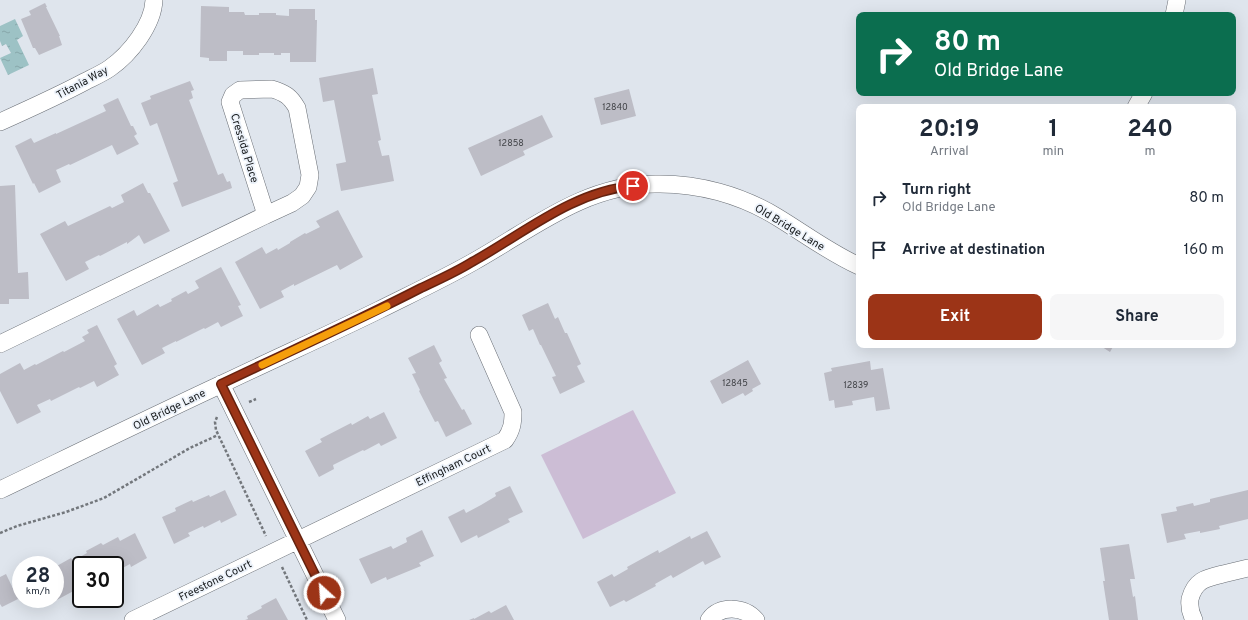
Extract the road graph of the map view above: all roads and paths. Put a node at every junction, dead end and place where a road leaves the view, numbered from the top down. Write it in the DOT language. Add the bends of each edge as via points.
graph roads {
  1 [pos="154,0"];
  2 [pos="1177,0"];
  3 [pos="1175,12"];
  4 [pos="0,122"];
  5 [pos="266,215"];
  6 [pos="856,265"];
  7 [pos="479,335"];
  8 [pos="0,344"];
  9 [pos="221,384"];
  10 [pos="217,418"];
  11 [pos="218,435"];
  12 [pos="0,490"];
  13 [pos="0,533"];
  14 [pos="266,536"];
  15 [pos="297,540"];
  16 [pos="280,563"];
  17 [pos="1248,568"];
  18 [pos="133,620"];
  19 [pos="307,620"];
  20 [pos="337,620"];
  21 [pos="709,620"];
  22 [pos="756,620"];
  23 [pos="1194,620"];
  1 -- 4 [label="street, Titania Way" via="151,15 141,35 127,53 110,68"];
  2 -- 3 [label="street"];
  5 -- 5 [label="street, Cressida Place" via="230,102 233,95 240,90 272,89 283,92 297,108 310,175 308,187 302,196 292,203"];
  5 -- 8 [label="street, Cressida Place"];
  6 -- 9 [label="street, Old Bridge Lane" via="841,258 775,215 743,199 686,185 622,187 598,193 564,208 466,266 380,310"];
  7 -- 15 [label="street, Effingham Court" via="513,412 513,423 505,440"];
  9 -- 12 [label="street, Old Bridge Lane"];
  9 -- 15 [label="street"];
  10 -- 11 [label="path" via="215,427"];
  11 -- 13 [label="path" via="190,448 104,498"];
  11 -- 14 [label="path"];
  15 -- 18 [label="street, Freestone Court"];
  15 -- 20 [label="street"];
  16 -- 19 [label="path"];
  17 -- 23 [label="street" via="1206,578 1198,583 1189,603"];
  21 -- 22 [label="street" via="722,610 731,608 744,612"];
}
